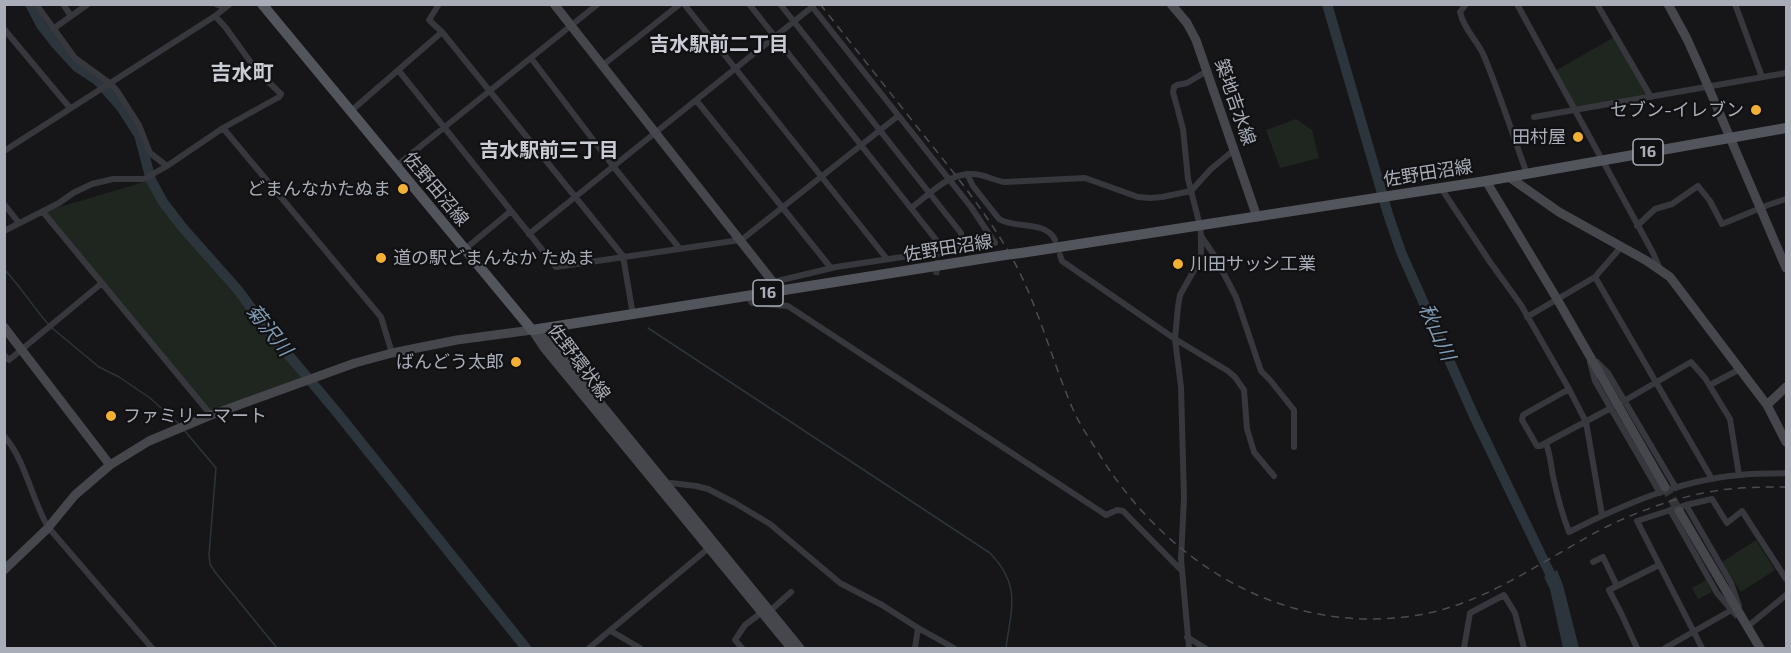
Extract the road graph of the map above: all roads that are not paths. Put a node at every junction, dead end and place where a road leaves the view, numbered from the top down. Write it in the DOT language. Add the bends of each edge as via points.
graph roads {
  1 [pos="36,4"];
  2 [pos="63,4"];
  3 [pos="88,4"];
  4 [pos="216,4"];
  5 [pos="262,4"];
  6 [pos="439,4"];
  7 [pos="555,4"];
  8 [pos="597,4"];
  9 [pos="682,4"];
  10 [pos="749,4"];
  11 [pos="780,4"];
  12 [pos="1171,4"];
  13 [pos="1466,4"];
  14 [pos="1517,4"];
  15 [pos="1597,4"];
  16 [pos="1668,4"];
  17 [pos="1736,5"];
  18 [pos="227,6"];
  19 [pos="811,6"];
  20 [pos="72,16"];
  21 [pos="215,16"];
  22 [pos="794,22"];
  23 [pos="571,25"];
  24 [pos="4,29"];
  25 [pos="53,29"];
  26 [pos="442,32"];
  27 [pos="775,37"];
  28 [pos="531,58"];
  29 [pos="603,65"];
  30 [pos="735,68"];
  31 [pos="399,71"];
  32 [pos="1207,71"];
  33 [pos="1786,73"];
  34 [pos="1762,77"];
  35 [pos="111,84"];
  36 [pos="1708,87"];
  37 [pos="490,90"];
  38 [pos="1651,97"];
  39 [pos="696,100"];
  40 [pos="70,108"];
  41 [pos="1574,110"];
  42 [pos="351,111"];
  43 [pos="898,116"];
  44 [pos="1534,117"];
  45 [pos="444,127"];
  46 [pos="223,128"];
  47 [pos="1786,128"];
  48 [pos="880,130"];
  49 [pos="656,132"];
  50 [pos="1730,138"];
  51 [pos="861,145"];
  52 [pos="1234,150"];
  53 [pos="4,151"];
  54 [pos="1601,160"];
  55 [pos="167,166"];
  56 [pos="396,166"];
  57 [pos="613,166"];
  58 [pos="967,174"];
  59 [pos="1527,174"];
  60 [pos="821,176"];
  61 [pos="1509,177"];
  62 [pos="949,179"];
  63 [pos="1486,181"];
  64 [pos="1441,188"];
  65 [pos="1191,191"];
  66 [pos="930,194"];
  67 [pos="574,197"];
  68 [pos="1786,199"];
  69 [pos="4,204"];
  70 [pos="782,207"];
  71 [pos="911,208"];
  72 [pos="1760,208"];
  73 [pos="43,212"];
  74 [pos="511,212"];
  75 [pos="1257,217"];
  76 [pos="19,223"];
  77 [pos="1637,226"];
  78 [pos="4,231"];
  79 [pos="1200,231"];
  80 [pos="529,234"];
  81 [pos="1055,240"];
  82 [pos="740,241"];
  83 [pos="1621,247"];
  84 [pos="963,248"];
  85 [pos="465,249"];
  86 [pos="680,249"];
  87 [pos="941,252"];
  88 [pos="1060,255"];
  89 [pos="623,256"];
  90 [pos="887,259"];
  91 [pos="1659,267"];
  92 [pos="831,268"];
  93 [pos="1786,268"];
  94 [pos="1595,278"];
  95 [pos="102,283"];
  96 [pos="776,287"];
  97 [pos="748,296"];
  98 [pos="1557,299"];
  99 [pos="633,315"];
  100 [pos="1527,316"];
  101 [pos="4,327"];
  102 [pos="532,330"];
  103 [pos="1175,339"];
  104 [pos="22,350"];
  105 [pos="392,353"];
  106 [pos="1588,353"];
  107 [pos="4,355"];
  108 [pos="1740,369"];
  109 [pos="1656,382"];
  110 [pos="1710,385"];
  111 [pos="1786,387"];
  112 [pos="1569,389"];
  113 [pos="1624,401"];
  114 [pos="1767,405"];
  115 [pos="1611,408"];
  116 [pos="212,415"];
  117 [pos="1586,422"];
  118 [pos="4,435"];
  119 [pos="1786,442"];
  120 [pos="1546,443"];
  121 [pos="1294,447"];
  122 [pos="110,465"];
  123 [pos="1786,473"];
  124 [pos="1739,475"];
  125 [pos="1274,476"];
  126 [pos="1713,479"];
  127 [pos="664,489"];
  128 [pos="1667,489"];
  129 [pos="1678,509"];
  130 [pos="1602,515"];
  131 [pos="48,527"];
  132 [pos="711,546"];
  133 [pos="1593,562"];
  134 [pos="1659,565"];
  135 [pos="4,570"];
  136 [pos="1182,571"];
  137 [pos="1786,579"];
  138 [pos="1617,586"];
  139 [pos="791,592"];
  140 [pos="1786,595"];
  141 [pos="1734,609"];
  142 [pos="766,612"];
  143 [pos="1747,627"];
  144 [pos="918,628"];
  145 [pos="611,631"];
  146 [pos="1693,632"];
  147 [pos="1188,637"];
  148 [pos="153,648"];
  149 [pos="589,648"];
  150 [pos="640,648"];
  151 [pos="742,648"];
  152 [pos="790,648"];
  153 [pos="800,648"];
  154 [pos="915,648"];
  155 [pos="954,648"];
  156 [pos="1189,648"];
  157 [pos="1205,648"];
  158 [pos="1464,648"];
  159 [pos="1524,648"];
  160 [pos="1636,648"];
  161 [pos="1665,648"];
  162 [pos="1702,648"];
  163 [pos="1760,648"];
  1 -- 25 [label="street"];
  2 -- 20 [label="street"];
  3 -- 20 [label="street"];
  4 -- 18 [label="street"];
  5 -- 42 [label="main road, 佐野田沼線"];
  6 -- 26 [label="street" via="429,20"];
  7 -- 23 [label="street"];
  8 -- 23 [label="street"];
  9 -- 29 [label="street"];
  9 -- 30 [label="street"];
  10 -- 27 [label="street"];
  11 -- 22 [label="street"];
  12 -- 32 [label="street, 築地吉水線" via="1192,31"];
  13 -- 59 [label="street" via="1460,12 1463,23 1497,88"];
  14 -- 41 [label="street"];
  15 -- 38 [label="street"];
  16 -- 36 [label="street"];
  17 -- 34 [label="street"];
  18 -- 21 [label="street"];
  19 -- 22 [label="street"];
  19 -- 43 [label="street"];
  20 -- 25 [label="street"];
  21 -- 35 [label="street"];
  21 -- 46 [label="street" via="256,71 281,94"];
  22 -- 27 [label="street"];
  22 -- 48 [label="street"];
  23 -- 28 [label="street"];
  23 -- 29 [label="street"];
  24 -- 40 [label="street"];
  25 -- 35 [label="street" via="75,58"];
  26 -- 31 [label="street"];
  26 -- 37 [label="street"];
  27 -- 30 [label="street"];
  27 -- 51 [label="street"];
  28 -- 37 [label="street"];
  28 -- 57 [label="street"];
  29 -- 49 [label="street"];
  30 -- 39 [label="street"];
  30 -- 60 [label="street"];
  31 -- 42 [label="street"];
  31 -- 45 [label="street"];
  32 -- 52 [label="street, 築地吉水線"];
  32 -- 65 [label="street" via="1177,85 1173,92 1183,129"];
  33 -- 34 [label="street"];
  34 -- 36 [label="street"];
  35 -- 40 [label="street"];
  35 -- 55 [label="street" via="139,125 150,153"];
  36 -- 38 [label="street"];
  36 -- 50 [label="street"];
  37 -- 45 [label="street"];
  37 -- 67 [label="street"];
  38 -- 41 [label="street"];
  39 -- 49 [label="street"];
  39 -- 70 [label="street"];
  40 -- 53 [label="street"];
  41 -- 44 [label="street"];
  41 -- 54 [label="street"];
  42 -- 56 [label="main road, 佐野田沼線"];
  43 -- 48 [label="street"];
  43 -- 62 [label="street"];
  45 -- 56 [label="street"];
  45 -- 74 [label="street"];
  46 -- 55 [label="street"];
  46 -- 105 [label="street" via="381,316"];
  47 -- 50 [label="main road, 佐野田沼線 / 16"];
  48 -- 51 [label="street"];
  48 -- 66 [label="street"];
  49 -- 57 [label="street"];
  49 -- 82 [label="street"];
  50 -- 54 [label="main road, 佐野田沼線 / 16"];
  50 -- 72 [label="street"];
  51 -- 60 [label="street"];
  51 -- 71 [label="street"];
  52 -- 65 [label="street"];
  52 -- 75 [label="street, 築地吉水線"];
  54 -- 59 [label="main road, 佐野田沼線 / 16"];
  54 -- 77 [label="street"];
  55 -- 73 [label="street" via="144,179 92,184"];
  56 -- 85 [label="main road, 佐野田沼線"];
  57 -- 67 [label="street"];
  57 -- 86 [label="street"];
  58 -- 62 [label="street"];
  58 -- 65 [label="street" via="1005,182 1085,177 1150,198"];
  58 -- 81 [label="street" via="999,219 1047,231"];
  59 -- 61 [label="main road, 佐野田沼線 / 16"];
  60 -- 70 [label="street"];
  60 -- 90 [label="street"];
  61 -- 63 [label="main road, 佐野田沼線 / 16"];
  61 -- 83 [label="street" via="1559,212"];
  62 -- 66 [label="street"];
  62 -- 84 [label="street" via="995,243"];
  63 -- 64 [label="main road, 佐野田沼線 / 16"];
  63 -- 98 [label="street"];
  64 -- 75 [label="main road, 佐野田沼線 / 16"];
  64 -- 100 [label="street"];
  65 -- 79 [label="street"];
  66 -- 71 [label="street"];
  66 -- 84 [label="street" via="961,233"];
  67 -- 80 [label="street"];
  67 -- 89 [label="street"];
  68 -- 72 [label="street"];
  69 -- 76 [label="street"];
  70 -- 82 [label="street"];
  70 -- 92 [label="street"];
  71 -- 87 [label="street"];
  72 -- 77 [label="street" via="1722,224 1698,186 1672,204 1655,209"];
  72 -- 93 [label="street"];
  73 -- 76 [label="street"];
  73 -- 95 [label="street"];
  74 -- 80 [label="street"];
  74 -- 85 [label="street"];
  75 -- 79 [label="main road, 佐野田沼線 / 16"];
  76 -- 78 [label="street"];
  77 -- 91 [label="street"];
  79 -- 96 [label="main road, 佐野田沼線 / 16, bridge"];
  79 -- 103 [label="street" via="1201,254 1180,295"];
  79 -- 121 [label="street" via="1236,297 1261,370 1294,410"];
  80 -- 89 [label="street" via="556,267"];
  82 -- 86 [label="street"];
  82 -- 96 [label="street"];
  83 -- 91 [label="street"];
  83 -- 94 [label="street"];
  84 -- 87 [label="street"];
  85 -- 102 [label="main road, 佐野田沼線"];
  86 -- 89 [label="street"];
  87 -- 90 [label="street"];
  88 -- 103 [label="street" via="1062,261"];
  89 -- 99 [label="street"];
  90 -- 92 [label="street"];
  91 -- 108 [label="street" via="1678,286"];
  92 -- 96 [label="street"];
  94 -- 98 [label="street"];
  94 -- 109 [label="street"];
  95 -- 104 [label="street"];
  95 -- 116 [label="street"];
  96 -- 97 [label="main road, 佐野田沼線 / 16"];
  97 -- 99 [label="main road, 佐野田沼線 / 16"];
  97 -- 136 [label="street" via="752,303 788,306 1106,515 1122,511"];
  98 -- 100 [label="street"];
  98 -- 106 [label="street"];
  99 -- 102 [label="main road, 佐野田沼線 / 16"];
  100 -- 112 [label="street"];
  101 -- 104 [label="street"];
  102 -- 105 [label="street"];
  102 -- 127 [label="street, 佐野環状線" via="552,344"];
  103 -- 125 [label="street" via="1228,371 1240,384 1254,452"];
  103 -- 136 [label="street" via="1181,387"];
  104 -- 107 [label="street" via="9,360"];
  104 -- 122 [label="street"];
  105 -- 116 [label="street"];
  106 -- 113 [label="street" via="1608,373"];
  106 -- 115 [label="street" via="1595,381"];
  106 -- 128 [label="street"];
  108 -- 110 [label="street"];
  108 -- 114 [label="street"];
  109 -- 110 [label="street" via="1691,362"];
  109 -- 113 [label="street"];
  109 -- 126 [label="street"];
  110 -- 124 [label="street" via="1730,419"];
  111 -- 114 [label="street"];
  112 -- 117 [label="street"];
  112 -- 120 [label="street" via="1523,415 1537,446"];
  113 -- 128 [label="street"];
  114 -- 119 [label="street"];
  115 -- 117 [label="street"];
  115 -- 128 [label="street"];
  116 -- 122 [label="street" via="149,441"];
  117 -- 120 [label="street"];
  117 -- 130 [label="street"];
  118 -- 131 [label="street"];
  120 -- 130 [label="street" via="1569,532"];
  122 -- 131 [label="street" via="75,495"];
  123 -- 124 [label="street"];
  124 -- 126 [label="street"];
  126 -- 128 [label="street"];
  127 -- 132 [label="street, 佐野環状線"];
  127 -- 144 [label="street" via="671,483 702,487 735,503 770,524 840,583"];
  128 -- 130 [label="street"];
  129 -- 134 [label="street" via="1637,521"];
  129 -- 137 [label="street" via="1712,500 1727,523 1742,511"];
  129 -- 141 [label="street"];
  129 -- 143 [label="street" via="1731,583"];
  131 -- 135 [label="street"];
  131 -- 148 [label="street"];
  132 -- 142 [label="street, 佐野環状線"];
  132 -- 145 [label="street"];
  133 -- 138 [label="street" via="1603,557"];
  134 -- 138 [label="street"];
  134 -- 146 [label="street"];
  136 -- 147 [label="street"];
  138 -- 160 [label="street" via="1609,590"];
  139 -- 142 [label="street"];
  140 -- 143 [label="street"];
  141 -- 143 [label="street"];
  141 -- 146 [label="street"];
  142 -- 151 [label="street" via="744,625 735,640"];
  142 -- 152 [label="street, 佐野環状線"];
  142 -- 153 [label="street, 佐野環状線"];
  143 -- 163 [label="street"];
  144 -- 154 [label="street"];
  144 -- 155 [label="street"];
  145 -- 149 [label="street"];
  145 -- 150 [label="street"];
  146 -- 161 [label="street"];
  146 -- 162 [label="street"];
  147 -- 156 [label="street"];
  147 -- 157 [label="street"];
  158 -- 159 [label="street" via="1470,613 1504,595 1515,613"];
}
